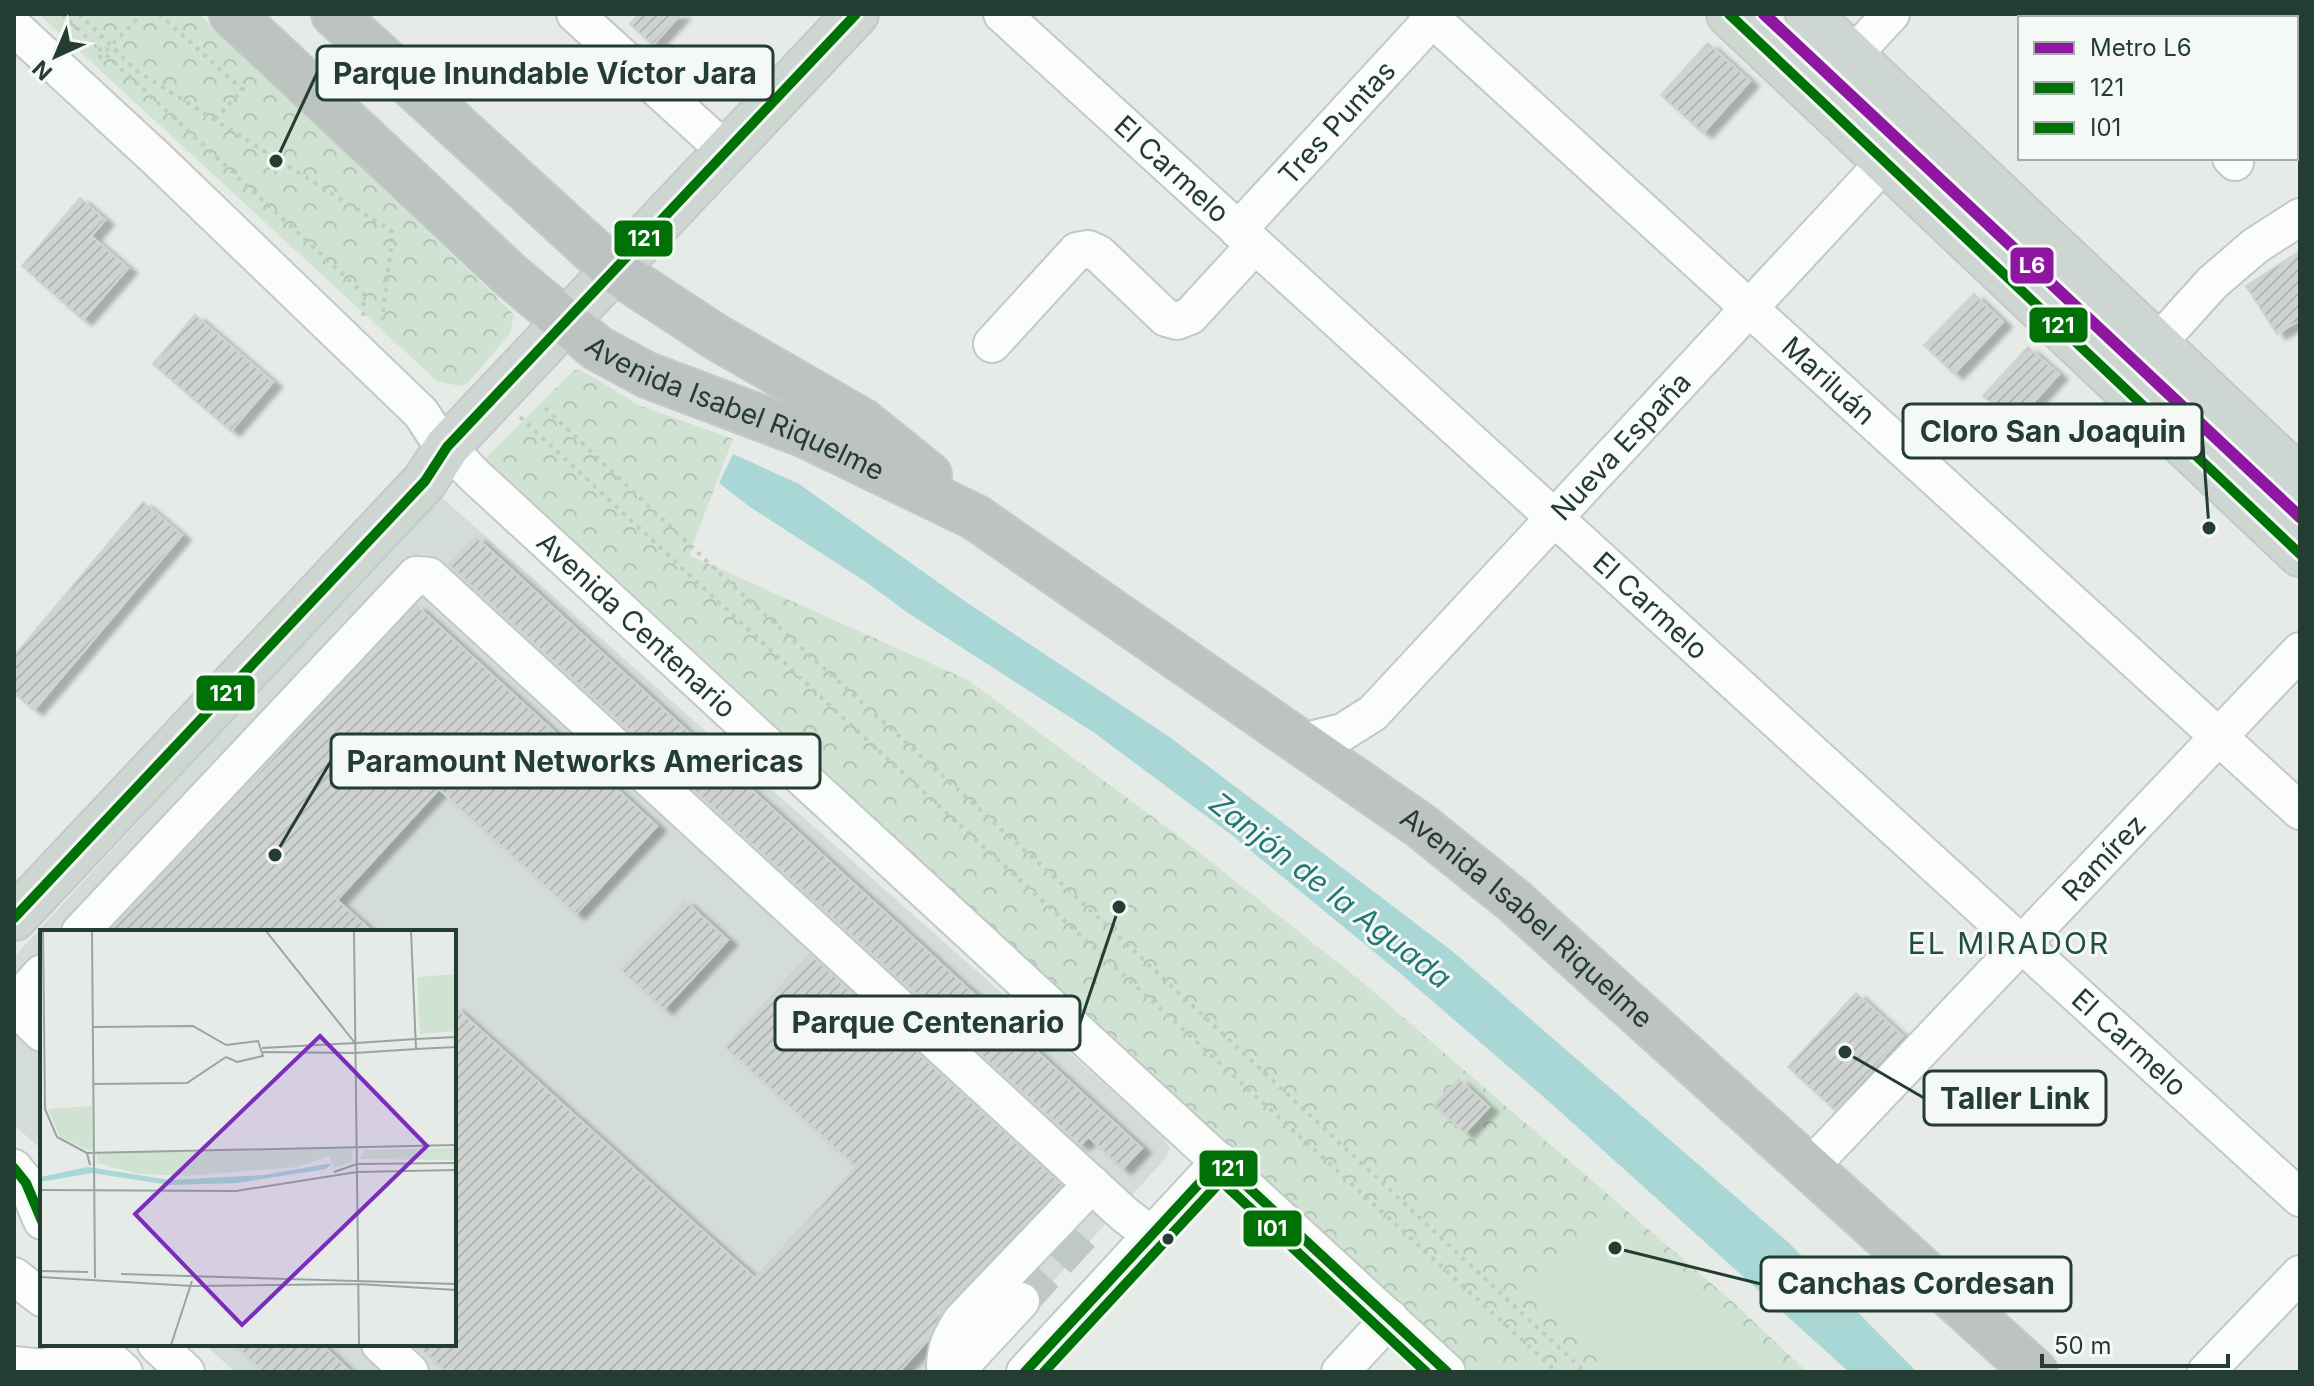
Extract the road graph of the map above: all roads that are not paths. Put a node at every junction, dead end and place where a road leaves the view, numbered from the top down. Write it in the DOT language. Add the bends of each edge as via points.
graph roads {
  1 [pos="232,14"];
  2 [pos="334,14"];
  3 [pos="575,14"];
  4 [pos="856,14"];
  5 [pos="1002,14"];
  6 [pos="1891,14"];
  7 [pos="1432,16"];
  8 [pos="1745,21"];
  9 [pos="14,27"];
  10 [pos="1839,44"];
  11 [pos="1794,75"];
  12 [pos="1830,109"];
  13 [pos="1922,122"];
  14 [pos="726,151"];
  15 [pos="1885,161"];
  16 [pos="2300,217"];
  17 [pos="1246,237"];
  18 [pos="614,270"];
  19 [pos="1749,308"];
  20 [pos="564,322"];
  21 [pos="992,344"];
  22 [pos="2157,344"];
  23 [pos="2120,384"];
  24 [pos="447,447"];
  25 [pos="2300,479"];
  26 [pos="975,517"];
  27 [pos="1554,518"];
  28 [pos="2294,536"];
  29 [pos="2300,651"];
  30 [pos="2219,737"];
  31 [pos="1302,742"];
  32 [pos="2300,811"];
  33 [pos="95,814"];
  34 [pos="14,882"];
  35 [pos="14,918"];
  36 [pos="82,930"];
  37 [pos="2022,944"];
  38 [pos="40,975"];
  39 [pos="40,1031"];
  40 [pos="1220,1161"];
  41 [pos="1809,1168"];
  42 [pos="1092,1184"];
  43 [pos="29,1194"];
  44 [pos="2300,1198"];
  45 [pos="14,1230"];
  46 [pos="1151,1235"];
  47 [pos="2300,1274"];
  48 [pos="14,1276"];
  49 [pos="40,1296"];
  50 [pos="1021,1301"];
  51 [pos="1390,1318"];
  52 [pos="158,1346"];
  53 [pos="382,1346"];
  54 [pos="106,1355"];
  55 [pos="14,1365"];
  56 [pos="186,1372"];
  57 [pos="410,1372"];
  58 [pos="953,1372"];
  59 [pos="1025,1372"];
  60 [pos="1340,1372"];
  61 [pos="1447,1372"];
  62 [pos="2035,1372"];
  63 [pos="2206,1372"];
  1 -- 20 [label="highway, Avenida Isabel Riquelme"];
  2 -- 18 [label="highway, Avenida Isabel Riquelme"];
  3 -- 14 [label="street"];
  4 -- 14 [label="main road"];
  5 -- 17 [label="street, El Carmelo"];
  6 -- 10 [label="street"];
  7 -- 17 [label="street, Tres Puntas"];
  7 -- 19 [label="street, Mariluán"];
  8 -- 11 [label="main road"];
  9 -- 24 [label="street, Avenida Centenario" via="421,413"];
  10 -- 11 [label="main road" via="1817,70"];
  10 -- 12 [label="main road" via="1846,73 1834,86"];
  10 -- 13 [label="main road"];
  11 -- 12 [label="main road"];
  12 -- 15 [label="main road"];
  13 -- 15 [label="street, Nueva España"];
  13 -- 22 [label="main road"];
  14 -- 18 [label="main road"];
  15 -- 19 [label="street, Nueva España"];
  15 -- 23 [label="main road"];
  16 -- 22 [label="street" via="2212,283"];
  17 -- 21 [label="street, Tres Puntas" via="1190,316 1177,321 1166,318 1099,254 1077,251"];
  17 -- 27 [label="street, El Carmelo"];
  18 -- 20 [label="main road"];
  18 -- 26 [label="highway, Avenida Isabel Riquelme" via="716,337 862,421"];
  19 -- 27 [label="street, Nueva España"];
  19 -- 30 [label="street, Mariluán"];
  20 -- 24 [label="main road"];
  20 -- 26 [label="highway, Avenida Isabel Riquelme" via="603,352 647,375 803,434"];
  22 -- 23 [label="main road"];
  22 -- 25 [label="main road"];
  23 -- 28 [label="main road"];
  24 -- 33 [label="main road" via="425,481 290,608"];
  24 -- 40 [label="street, Avenida Centenario"];
  26 -- 31 [label="highway, Avenida Isabel Riquelme"];
  27 -- 31 [label="street, Nueva España" via="1373,713 1343,732"];
  27 -- 37 [label="street, El Carmelo"];
  29 -- 30 [label="street, Ramírez"];
  30 -- 32 [label="street, Mariluán"];
  30 -- 37 [label="street, Ramírez"];
  31 -- 41 [label="highway, Avenida Isabel Riquelme" via="1474,867"];
  33 -- 34 [label="main road"];
  33 -- 35 [label="main road"];
  36 -- 42 [label="street" via="416,575 429,576"];
  37 -- 41 [label="street, Ramírez"];
  37 -- 44 [label="street, El Carmelo"];
  38 -- 39 [label="street" via="21,995 19,1005"];
  40 -- 46 [label="street"];
  40 -- 51 [label="street, Avenida Centenario"];
  41 -- 62 [label="highway, Avenida Isabel Riquelme"];
  42 -- 46 [label="street"];
  42 -- 58 [label="street" via="961,1321 945,1358 945,1367"];
  43 -- 45 [label="street" via="25,1215"];
  46 -- 59 [label="street"];
  47 -- 63 [label="street"];
  48 -- 49 [label="street"];
  50 -- 58 [label="street"];
  51 -- 60 [label="street"];
  51 -- 61 [label="street, Avenida Centenario"];
  52 -- 56 [label="street"];
  53 -- 57 [label="street"];
  54 -- 55 [label="street" via="44,1368"];
}
